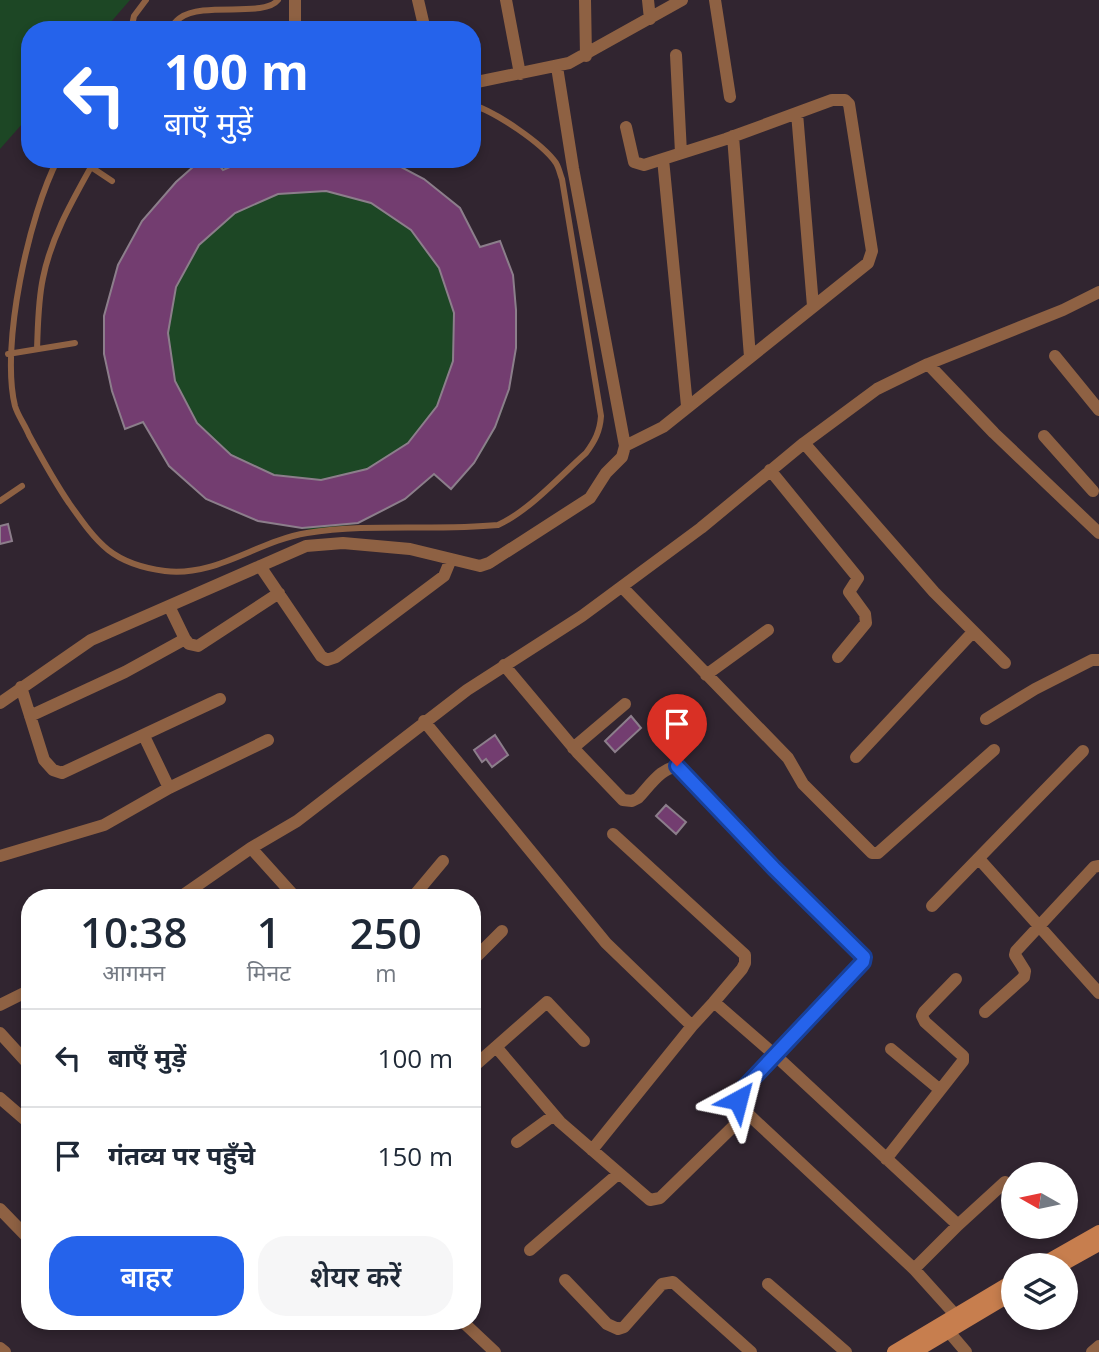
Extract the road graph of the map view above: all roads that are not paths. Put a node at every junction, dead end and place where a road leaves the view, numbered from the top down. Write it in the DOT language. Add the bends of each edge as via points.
graph roads {
  1 [pos="146,0"];
  2 [pos="278,0"];
  3 [pos="295,0"];
  4 [pos="418,0"];
  5 [pos="506,0"];
  6 [pos="585,0"];
  7 [pos="648,0"];
  8 [pos="682,0"];
  9 [pos="715,0"];
  10 [pos="650,19"];
  11 [pos="133,21"];
  12 [pos="176,21"];
  13 [pos="295,21"];
  14 [pos="423,21"];
  15 [pos="586,55"];
  16 [pos="676,55"];
  17 [pos="557,67"];
  18 [pos="520,74"];
  19 [pos="481,81"];
  20 [pos="730,97"];
  21 [pos="481,108"];
  22 [pos="797,113"];
  23 [pos="626,127"];
  24 [pos="733,136"];
  25 [pos="681,153"];
  26 [pos="663,159"];
  27 [pos="54,168"];
  28 [pos="90,168"];
  29 [pos="92,168"];
  30 [pos="112,181"];
  31 [pos="1099,292"];
  32 [pos="813,306"];
  33 [pos="75,343"];
  34 [pos="37,349"];
  35 [pos="8,354"];
  36 [pos="1055,356"];
  37 [pos="750,357"];
  38 [pos="928,363"];
  39 [pos="687,406"];
  40 [pos="1099,410"];
  41 [pos="1044,436"];
  42 [pos="804,443"];
  43 [pos="625,446"];
  44 [pos="770,470"];
  45 [pos="22,486"];
  46 [pos="1096,489"];
  47 [pos="0,501"];
  48 [pos="1073,508"];
  49 [pos="1099,533"];
  50 [pos="451,559"];
  51 [pos="260,566"];
  52 [pos="622,587"];
  53 [pos="279,593"];
  54 [pos="169,606"];
  55 [pos="768,630"];
  56 [pos="972,633"];
  57 [pos="185,639"];
  58 [pos="838,657"];
  59 [pos="1099,660"];
  60 [pos="1005,663"];
  61 [pos="504,665"];
  62 [pos="705,676"];
  63 [pos="21,687"];
  64 [pos="220,699"];
  65 [pos="0,703"];
  66 [pos="625,704"];
  67 [pos="30,716"];
  68 [pos="986,719"];
  69 [pos="424,721"];
  70 [pos="144,736"];
  71 [pos="268,740"];
  72 [pos="573,748"];
  73 [pos="993,750"];
  74 [pos="1083,751"];
  75 [pos="856,757"];
  76 [pos="169,788"];
  77 [pos="613,834"];
  78 [pos="251,848"];
  79 [pos="0,856"];
  80 [pos="980,859"];
  81 [pos="443,862"];
  82 [pos="1099,866"];
  83 [pos="193,889"];
  84 [pos="288,889"];
  85 [pos="420,889"];
  86 [pos="932,906"];
  87 [pos="1041,926"];
  88 [pos="502,930"];
  89 [pos="481,952"];
  90 [pos="956,979"];
  91 [pos="1099,993"];
  92 [pos="21,994"];
  93 [pos="714,1002"];
  94 [pos="0,1005"];
  95 [pos="985,1012"];
  96 [pos="692,1026"];
  97 [pos="0,1032"];
  98 [pos="584,1041"];
  99 [pos="497,1048"];
  100 [pos="891,1049"];
  101 [pos="21,1056"];
  102 [pos="776,1056"];
  103 [pos="481,1061"];
  104 [pos="939,1088"];
  105 [pos="0,1097"];
  106 [pos="747,1114"];
  107 [pos="554,1115"];
  108 [pos="21,1116"];
  109 [pos="517,1142"];
  110 [pos="592,1150"];
  111 [pos="886,1158"];
  112 [pos="618,1174"];
  113 [pos="1001,1186"];
  114 [pos="0,1209"];
  115 [pos="958,1225"];
  116 [pos="21,1231"];
  117 [pos="1099,1232"];
  118 [pos="1099,1244"];
  119 [pos="530,1250"];
  120 [pos="1062,1253"];
  121 [pos="1078,1256"];
  122 [pos="914,1269"];
  123 [pos="565,1280"];
  124 [pos="768,1284"];
  125 [pos="1001,1290"];
  126 [pos="1001,1299"];
  127 [pos="955,1323"];
  128 [pos="472,1330"];
  129 [pos="1099,1346"];
  130 [pos="0,1348"];
  131 [pos="5,1352"];
  132 [pos="495,1352"];
  133 [pos="751,1352"];
  134 [pos="846,1352"];
  135 [pos="894,1352"];
  136 [pos="914,1352"];
  137 [pos="966,1352"];
  138 [pos="1092,1352"];
  1 -- 11 [label="lane"];
  2 -- 12 [label="lane" via="269,8 203,10"];
  3 -- 13 [label="street"];
  4 -- 14 [label="street"];
  5 -- 18 [label="street"];
  6 -- 15 [label="street"];
  7 -- 10 [label="street"];
  8 -- 10 [label="street"];
  9 -- 20 [label="street"];
  10 -- 15 [label="street"];
  15 -- 17 [label="street"];
  16 -- 25 [label="street"];
  17 -- 18 [label="street"];
  17 -- 43 [label="street"];
  18 -- 19 [label="street"];
  21 -- 35 [label="lane" via="544,150 557,165 601,416 598,434 586,453 509,520 490,526 328,530 277,540 207,569 166,571 140,566 112,555 99,543 52,480 15,406"];
  22 -- 24 [label="street"];
  22 -- 32 [label="street"];
  22 -- 32 [label="street" via="838,99 847,101 872,251 868,263"];
  23 -- 26 [label="street" via="634,162 640,165"];
  24 -- 25 [label="street"];
  24 -- 37 [label="street"];
  25 -- 26 [label="street"];
  26 -- 39 [label="street"];
  27 -- 35 [label="lane" via="38,204 10,322"];
  28 -- 34 [label="lane" via="47,261"];
  29 -- 30 [label="lane"];
  31 -- 38 [label="street"];
  32 -- 37 [label="street"];
  33 -- 34 [label="lane"];
  34 -- 35 [label="lane"];
  36 -- 40 [label="street"];
  37 -- 39 [label="street"];
  38 -- 42 [label="street" via="877,389"];
  38 -- 48 [label="street"];
  39 -- 43 [label="street" via="663,427"];
  41 -- 46 [label="street"];
  42 -- 44 [label="street"];
  42 -- 56 [label="street"];
  43 -- 50 [label="street" via="622,457 590,498 568,513 485,565"];
  44 -- 52 [label="street"];
  44 -- 58 [label="street" via="858,578 849,592 866,623"];
  45 -- 47 [label="lane"];
  46 -- 48 [label="street"];
  48 -- 49 [label="street"];
  50 -- 51 [label="street" via="410,549 343,543 306,546"];
  50 -- 53 [label="street" via="444,576 332,659 321,656"];
  51 -- 53 [label="street"];
  51 -- 54 [label="street"];
  52 -- 61 [label="street"];
  52 -- 62 [label="street"];
  53 -- 57 [label="street" via="201,645"];
  54 -- 57 [label="street"];
  54 -- 63 [label="street" via="91,640"];
  55 -- 62 [label="street"];
  56 -- 60 [label="street"];
  56 -- 75 [label="street"];
  57 -- 67 [label="street"];
  59 -- 68 [label="street" via="1035,689"];
  61 -- 69 [label="street"];
  61 -- 72 [label="street"];
  62 -- 73 [label="street" via="788,758 803,784 872,853 878,853"];
  63 -- 65 [label="street"];
  63 -- 67 [label="street"];
  64 -- 70 [label="street"];
  66 -- 72 [label="street"];
  67 -- 70 [label="street" via="44,760 62,774"];
  69 -- 78 [label="street" via="345,786"];
  69 -- 96 [label="street" via="606,943"];
  70 -- 76 [label="street"];
  71 -- 76 [label="street"];
  72 -- 102 [label="street" via="627,801 638,799 666,769 680,768 863,954 863,962"];
  74 -- 80 [label="street"];
  76 -- 79 [label="street" via="104,825"];
  77 -- 93 [label="street" via="744,956 742,969"];
  78 -- 83 [label="street"];
  78 -- 84 [label="street"];
  80 -- 86 [label="street"];
  80 -- 87 [label="street"];
  81 -- 85 [label="street"];
  82 -- 87 [label="street"];
  87 -- 91 [label="street"];
  87 -- 95 [label="street" via="1015,952 1024,977"];
  88 -- 89 [label="street"];
  90 -- 104 [label="street" via="922,1016 964,1058"];
  92 -- 94 [label="street"];
  93 -- 96 [label="street"];
  93 -- 102 [label="street"];
  96 -- 110 [label="street"];
  97 -- 101 [label="street"];
  98 -- 99 [label="street" via="547,1002"];
  99 -- 103 [label="street"];
  99 -- 107 [label="street"];
  100 -- 104 [label="street"];
  102 -- 106 [label="street" via="739,1094"];
  102 -- 111 [label="street"];
  104 -- 111 [label="street"];
  105 -- 108 [label="street"];
  106 -- 112 [label="street" via="657,1200 645,1198"];
  106 -- 122 [label="street"];
  107 -- 109 [label="street"];
  107 -- 110 [label="street"];
  110 -- 112 [label="street"];
  111 -- 115 [label="street"];
  112 -- 119 [label="street"];
  113 -- 115 [label="street"];
  114 -- 116 [label="street"];
  115 -- 122 [label="street"];
  117 -- 120 [label="street"];
  118 -- 121 [label="street"];
  122 -- 127 [label="street"];
  123 -- 133 [label="street" via="607,1324 618,1329 662,1284 673,1282"];
  124 -- 134 [label="street"];
  125 -- 127 [label="street"];
  126 -- 127 [label="street"];
  127 -- 135 [label="street"];
  127 -- 136 [label="street"];
  127 -- 137 [label="street"];
  128 -- 132 [label="street"];
  129 -- 138 [label="street"];
  130 -- 131 [label="street"];
}
